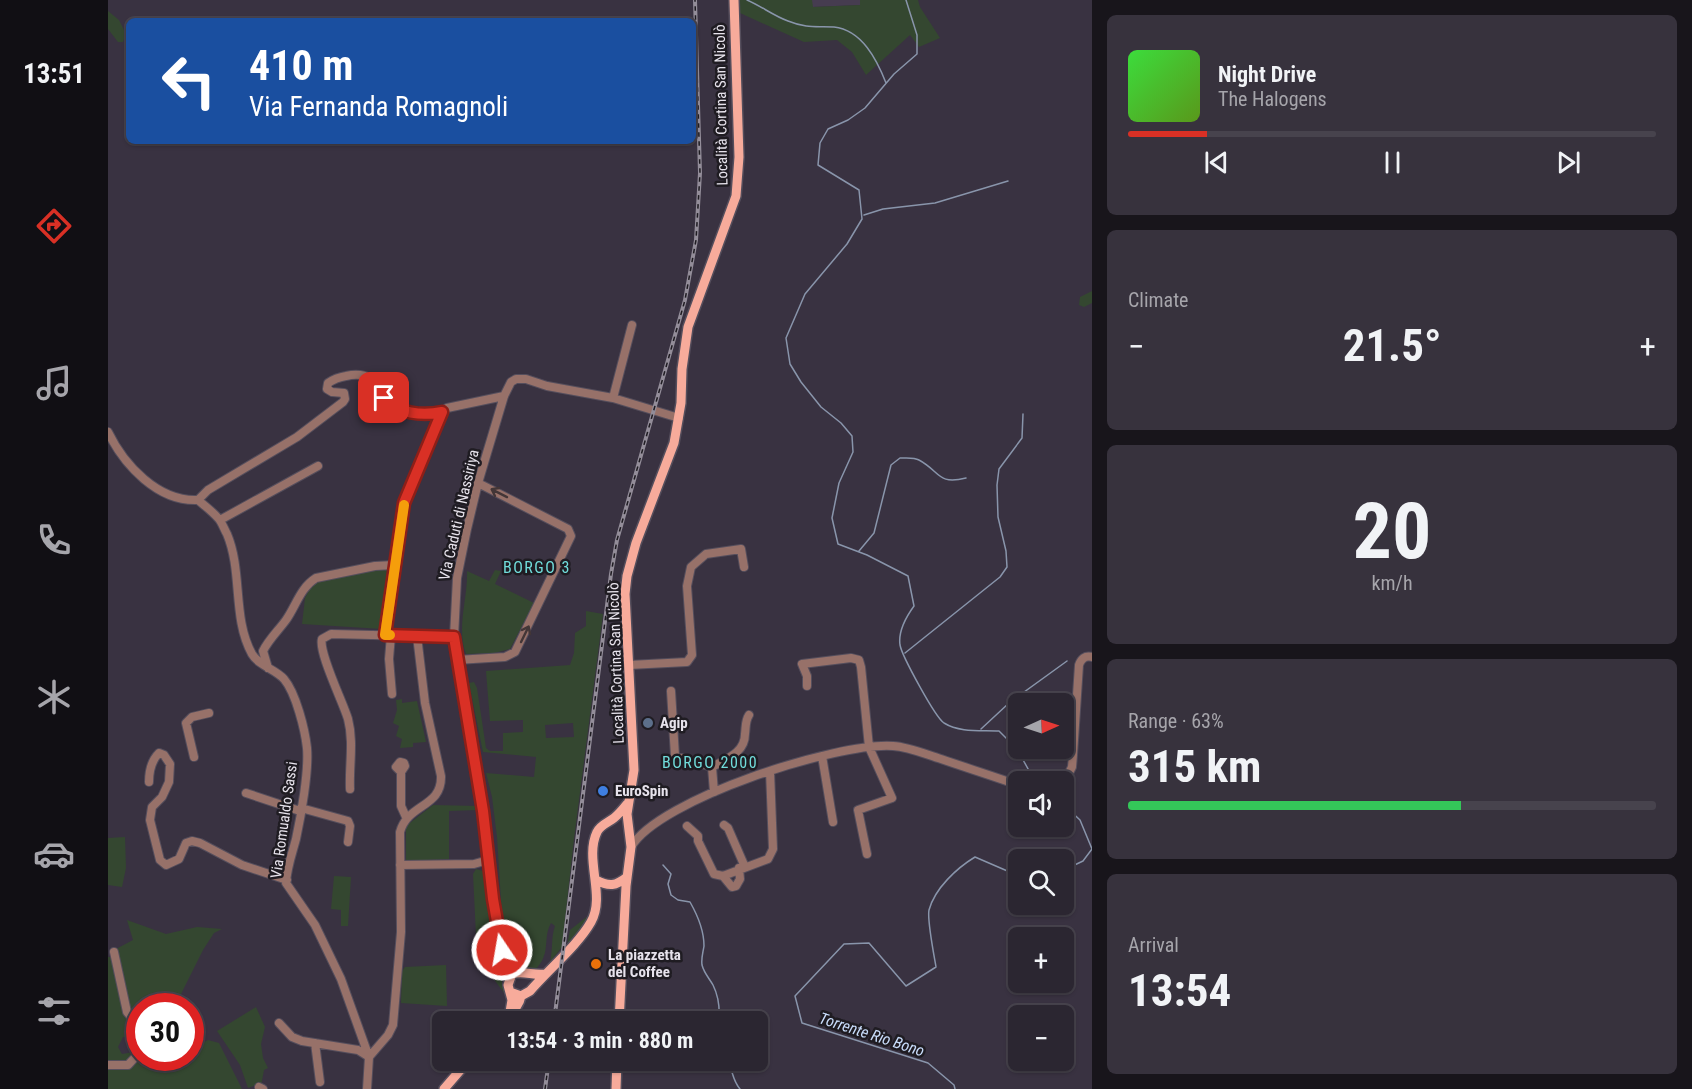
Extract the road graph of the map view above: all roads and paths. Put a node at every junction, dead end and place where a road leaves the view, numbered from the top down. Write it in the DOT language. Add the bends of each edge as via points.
graph roads {
  1 [pos="734,0"];
  2 [pos="632,325"];
  3 [pos="504,396"];
  4 [pos="613,398"];
  5 [pos="442,412"];
  6 [pos="679,418"];
  7 [pos="108,432"];
  8 [pos="318,466"];
  9 [pos="478,483"];
  10 [pos="198,500"];
  11 [pos="220,520"];
  12 [pos="394,565"];
  13 [pos="744,567"];
  14 [pos="388,635"];
  15 [pos="417,636"];
  16 [pos="454,637"];
  17 [pos="1092,657"];
  18 [pos="457,660"];
  19 [pos="629,665"];
  20 [pos="268,668"];
  21 [pos="807,686"];
  22 [pos="671,691"];
  23 [pos="392,694"];
  24 [pos="208,713"];
  25 [pos="749,715"];
  26 [pos="869,747"];
  27 [pos="822,756"];
  28 [pos="194,757"];
  29 [pos="712,767"];
  30 [pos="770,771"];
  31 [pos="1070,771"];
  32 [pos="401,772"];
  33 [pos="149,782"];
  34 [pos="1008,782"];
  35 [pos="350,789"];
  36 [pos="714,792"];
  37 [pos="246,793"];
  38 [pos="628,802"];
  39 [pos="300,809"];
  40 [pos="406,817"];
  41 [pos="833,822"];
  42 [pos="606,824"];
  43 [pos="724,825"];
  44 [pos="687,826"];
  45 [pos="649,827"];
  46 [pos="629,828"];
  47 [pos="348,842"];
  48 [pos="631,847"];
  49 [pos="867,854"];
  50 [pos="488,860"];
  51 [pos="400,865"];
  52 [pos="742,868"];
  53 [pos="723,876"];
  54 [pos="627,877"];
  55 [pos="286,880"];
  56 [pos="596,880"];
  57 [pos="611,885"];
  58 [pos="627,899"];
  59 [pos="596,902"];
  60 [pos="114,952"];
  61 [pos="517,974"];
  62 [pos="545,974"];
  63 [pos="531,989"];
  64 [pos="510,992"];
  65 [pos="521,996"];
  66 [pos="126,1007"];
  67 [pos="510,1011"];
  68 [pos="512,1011"];
  69 [pos="620,1011"];
  70 [pos="279,1023"];
  71 [pos="315,1043"];
  72 [pos="369,1057"];
  73 [pos="108,1065"];
  74 [pos="126,1065"];
  75 [pos="460,1071"];
  76 [pos="617,1071"];
  77 [pos="320,1082"];
  78 [pos="367,1089"];
  79 [pos="444,1089"];
  80 [pos="616,1089"];
  1 -- 6 [label="main road, Località Cortina San Nicolò" via="738,185 688,327"];
  2 -- 4 [label="street"];
  3 -- 4 [label="street" via="512,382 521,378"];
  3 -- 5 [label="street"];
  3 -- 9 [label="street, Via Caduti di Nassiriya"];
  4 -- 6 [label="street"];
  5 -- 10 [label="street" via="427,415 390,405 364,375 332,380 327,389 344,393 343,402 297,438 208,490"];
  5 -- 12 [label="street" via="404,503"];
  6 -- 19 [label="main road, Località Cortina San Nicolò" via="627,576"];
  7 -- 10 [label="street" via="134,472 170,495"];
  8 -- 11 [label="street"];
  9 -- 16 [label="street, Via Caduti di Nassiriya" via="457,578"];
  18 -- 9 [label="street, one-way" via="505,657 515,652 571,536 568,529"];
  10 -- 11 [label="street, Via Romualdo Sassi"];
  11 -- 20 [label="street, Via Romualdo Sassi" via="233,552 246,638 257,661"];
  12 -- 14 [label="street"];
  12 -- 20 [label="street" via="316,578 307,583 268,640 263,651"];
  13 -- 19 [label="street" via="741,549 706,554 692,567 687,586 692,655 687,662"];
  14 -- 15 [label="street"];
  14 -- 23 [label="street"];
  14 -- 35 [label="street" via="331,634 322,639 351,731"];
  15 -- 16 [label="street"];
  15 -- 40 [label="street" via="441,784 435,798"];
  16 -- 18 [label="street, Via Caduti di Nassiriya"];
  17 -- 31 [label="street" via="1081,659 1079,665"];
  18 -- 50 [label="street, Via Caduti di Nassiriya" via="477,768"];
  19 -- 38 [label="main road, Località Cortina San Nicolò" via="634,770"];
  20 -- 39 [label="street, Via Romualdo Sassi" via="284,679 303,728 307,767"];
  21 -- 26 [label="street" via="801,664 859,660"];
  22 -- 29 [label="street" via="675,756"];
  24 -- 28 [label="street" via="186,723"];
  25 -- 29 [label="street" via="740,751"];
  26 -- 27 [label="street"];
  26 -- 34 [label="street" via="904,747"];
  26 -- 49 [label="street" via="892,798 858,810"];
  27 -- 30 [label="street"];
  27 -- 41 [label="street"];
  29 -- 36 [label="street"];
  30 -- 36 [label="street"];
  30 -- 52 [label="street" via="773,849 762,863"];
  32 -- 40 [label="street" via="401,806"];
  33 -- 55 [label="street" via="155,757 159,753 164,755 170,764 169,782 152,807 150,820 160,860 166,865 179,859 186,843 192,841 242,865"];
  36 -- 45 [label="street" via="689,802"];
  37 -- 39 [label="street"];
  38 -- 42 [label="main road"];
  38 -- 46 [label="main road, Località Cortina San Nicolò"];
  39 -- 47 [label="street" via="348,821"];
  39 -- 55 [label="street, Via Romualdo Sassi"];
  40 -- 51 [label="street" via="400,832"];
  42 -- 46 [label="main road" via="616,822"];
  42 -- 56 [label="main road" via="596,833 592,866"];
  43 -- 52 [label="street"];
  44 -- 53 [label="street" via="698,836 714,874"];
  45 -- 46 [label="street"];
  45 -- 48 [label="street"];
  46 -- 48 [label="main road"];
  48 -- 54 [label="main road"];
  50 -- 51 [label="street" via="474,864"];
  50 -- 61 [label="street, Via Caduti di Nassiriya" via="498,937 506,962"];
  51 -- 72 [label="street" via="401,932 393,1025"];
  52 -- 53 [label="street"];
  52 -- 53 [label="street" via="736,886 728,884"];
  54 -- 57 [label="main road"];
  54 -- 58 [label="main road"];
  55 -- 72 [label="street, Via Romualdo Sassi" via="315,925 341,979"];
  56 -- 57 [label="main road"];
  56 -- 59 [label="main road"];
  57 -- 58 [label="main road"];
  57 -- 59 [label="main road" via="600,892"];
  58 -- 69 [label="main road"];
  59 -- 62 [label="main road" via="591,922"];
  60 -- 66 [label="street"];
  61 -- 62 [label="main road"];
  61 -- 63 [label="main road" via="531,979"];
  61 -- 64 [label="main road" via="508,985"];
  62 -- 63 [label="main road"];
  63 -- 65 [label="main road"];
  64 -- 65 [label="main road"];
  64 -- 67 [label="main road"];
  65 -- 68 [label="main road"];
  70 -- 71 [label="street" via="292,1037"];
  71 -- 72 [label="street" via="358,1050"];
  71 -- 77 [label="street"];
  72 -- 78 [label="street, Via Romualdo Sassi"];
  73 -- 74 [label="street"];
  75 -- 79 [label="main road"];
  76 -- 80 [label="main road"];
}
